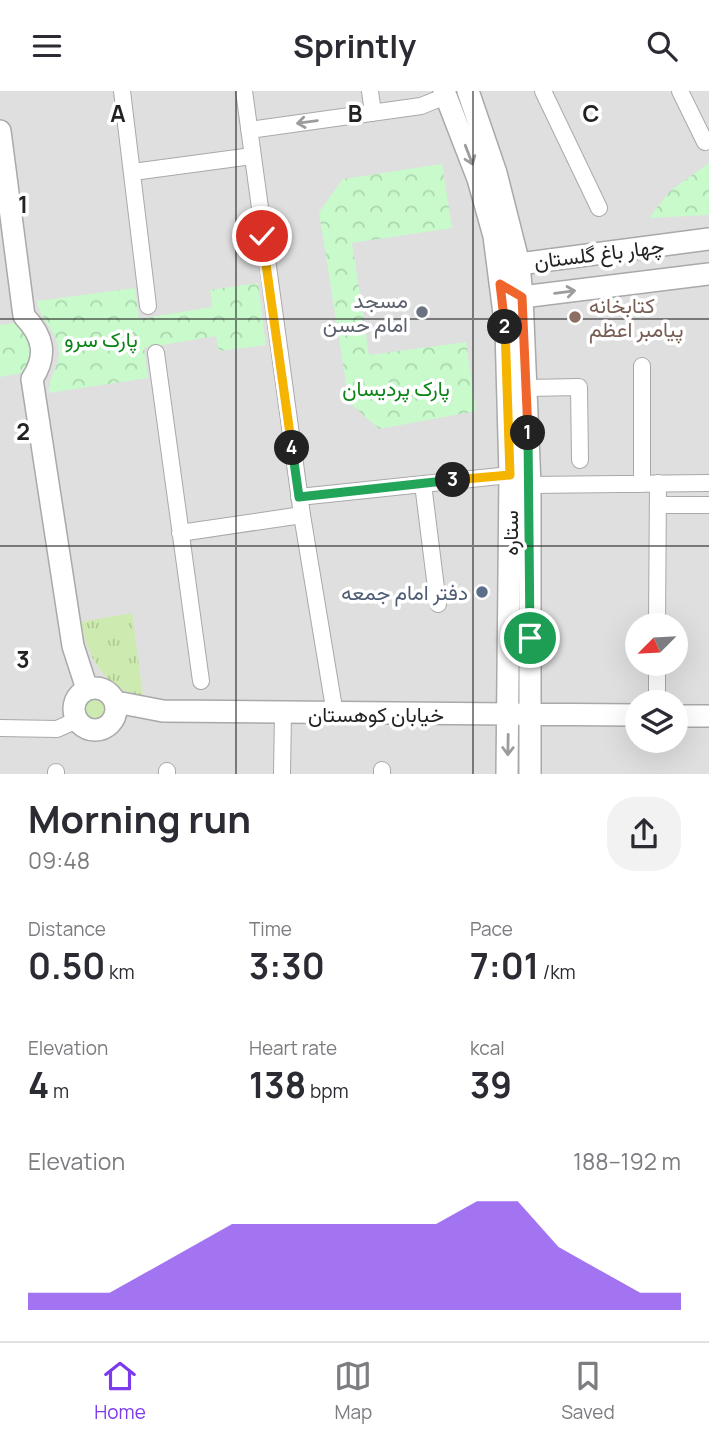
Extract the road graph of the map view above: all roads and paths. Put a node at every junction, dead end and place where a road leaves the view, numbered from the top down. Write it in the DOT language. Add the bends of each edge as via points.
graph roads {
  1 [pos="122,91"];
  2 [pos="244,91"];
  3 [pos="370,91"];
  4 [pos="468,91"];
  5 [pos="543,91"];
  6 [pos="680,91"];
  7 [pos="445,94"];
  8 [pos="373,113"];
  9 [pos="249,130"];
  10 [pos="0,131"];
  11 [pos="705,142"];
  12 [pos="252,156"];
  13 [pos="132,172"];
  14 [pos="599,208"];
  15 [pos="709,239"];
  16 [pos="519,264"];
  17 [pos="709,274"];
  18 [pos="500,284"];
  19 [pos="522,297"];
  20 [pos="148,306"];
  21 [pos="156,353"];
  22 [pos="642,366"];
  23 [pos="527,388"];
  24 [pos="580,460"];
  25 [pos="510,475"];
  26 [pos="709,482"];
  27 [pos="423,484"];
  28 [pos="650,484"];
  29 [pos="530,485"];
  30 [pos="299,497"];
  31 [pos="658,505"];
  32 [pos="709,505"];
  33 [pos="302,515"];
  34 [pos="180,533"];
  35 [pos="438,604"];
  36 [pos="657,613"];
  37 [pos="201,681"];
  38 [pos="87,689"];
  39 [pos="116,702"];
  40 [pos="283,713"];
  41 [pos="335,714"];
  42 [pos="519,714"];
  43 [pos="625,715"];
  44 [pos="688,716"];
  45 [pos="709,716"];
  46 [pos="77,720"];
  47 [pos="0,728"];
  48 [pos="282,774"];
  49 [pos="507,774"];
  50 [pos="530,774"];
  1 -- 13 [label="street"];
  2 -- 9 [label="street"];
  3 -- 8 [label="street"];
  4 -- 16 [label="street, ستاره" via="496,173"];
  5 -- 14 [label="street"];
  6 -- 11 [label="street"];
  7 -- 8 [label="street" via="421,106"];
  7 -- 18 [label="street, ستاره, one-way" via="478,179 494,236"];
  8 -- 9 [label="street, one-way"];
  9 -- 12 [label="street"];
  10 -- 38 [label="street" via="24,316 37,331 43,348 40,367 32,379 73,646"];
  12 -- 13 [label="street"];
  12 -- 30 [label="street"];
  13 -- 20 [label="street"];
  15 -- 16 [label="street, چهار باغ گلستان"];
  16 -- 18 [label="street, چهار باغ گلستان"];
  16 -- 19 [label="street, ستاره"];
  19 -- 17 [label="street, چهار باغ گلستان, one-way"];
  18 -- 19 [label="street, چهار باغ گلستان"];
  18 -- 25 [label="street, ستاره" via="506,329"];
  19 -- 23 [label="street, ستاره"];
  21 -- 34 [label="street"];
  22 -- 28 [label="street"];
  23 -- 24 [label="street" via="579,387"];
  23 -- 29 [label="street, ستاره"];
  25 -- 27 [label="street"];
  25 -- 42 [label="street, ستاره"];
  26 -- 28 [label="street"];
  27 -- 30 [label="street"];
  27 -- 35 [label="street"];
  28 -- 29 [label="street"];
  28 -- 31 [label="street"];
  29 -- 42 [label="street, ستاره"];
  30 -- 33 [label="street"];
  31 -- 32 [label="street"];
  31 -- 36 [label="street"];
  33 -- 34 [label="street"];
  33 -- 41 [label="street"];
  34 -- 37 [label="street"];
  38 -- 39 [label="street" via="107,691"];
  38 -- 46 [label="street" via="76,699"];
  39 -- 40 [label="street, خیابان کوهستان" via="163,711"];
  39 -- 46 [label="street" via="112,722 101,730 88,729"];
  40 -- 41 [label="street, خیابان کوهستان"];
  40 -- 48 [label="street"];
  41 -- 42 [label="street, خیابان کوهستان"];
  42 -- 43 [label="street, خیابان کوهستان"];
  42 -- 49 [label="street, ستاره, one-way"];
  42 -- 50 [label="street, ستاره"];
  44 -- 45 [label="street"];
  46 -- 47 [label="street" via="57,729"];
}
